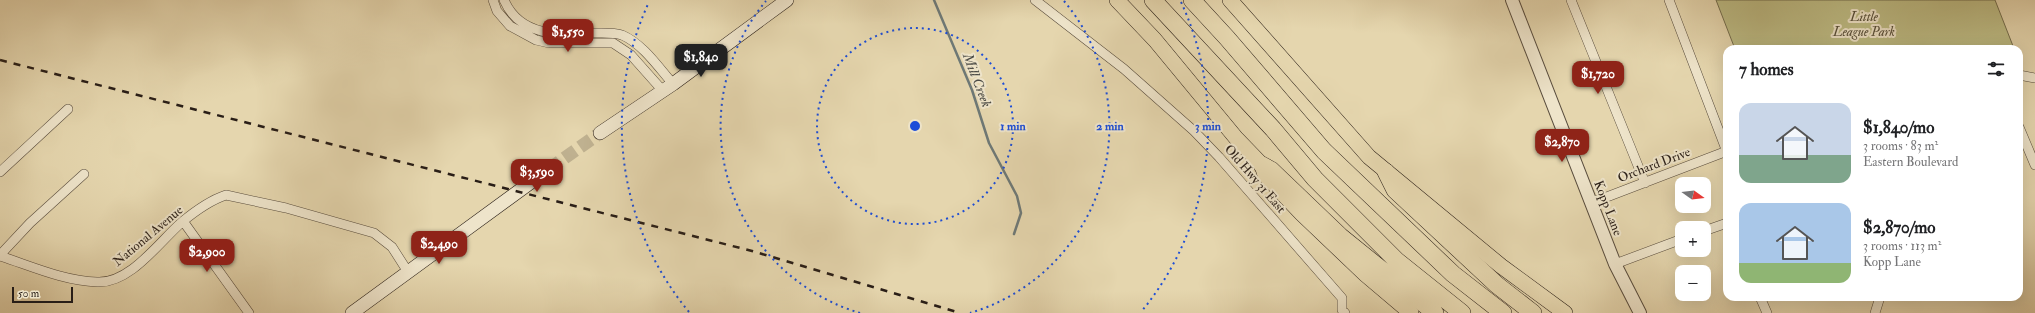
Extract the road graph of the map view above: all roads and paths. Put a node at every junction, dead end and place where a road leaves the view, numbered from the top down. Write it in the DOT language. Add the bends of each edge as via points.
graph roads {
  1 [pos="493,0"];
  2 [pos="504,0"];
  3 [pos="786,0"];
  4 [pos="1035,0"];
  5 [pos="1117,0"];
  6 [pos="1153,0"];
  7 [pos="1192,0"];
  8 [pos="1230,0"];
  9 [pos="1512,0"];
  10 [pos="1571,0"];
  11 [pos="1669,0"];
  12 [pos="2023,76"];
  13 [pos="2035,78"];
  14 [pos="668,88"];
  15 [pos="68,109"];
  16 [pos="600,133"];
  17 [pos="2023,136"];
  18 [pos="1723,141"];
  19 [pos="1723,153"];
  20 [pos="1262,165"];
  21 [pos="2035,165"];
  22 [pos="1,169"];
  23 [pos="549,169"];
  24 [pos="1386,172"];
  25 [pos="84,174"];
  26 [pos="1645,182"];
  27 [pos="1591,204"];
  28 [pos="183,221"];
  29 [pos="1723,224"];
  30 [pos="1711,229"];
  31 [pos="1675,242"];
  32 [pos="0,255"];
  33 [pos="1614,264"];
  34 [pos="408,272"];
  35 [pos="1762,301"];
  36 [pos="1879,301"];
  37 [pos="249,313"];
  38 [pos="352,313"];
  39 [pos="1345,313"];
  40 [pos="1411,313"];
  41 [pos="1435,313"];
  42 [pos="1462,313"];
  43 [pos="1504,313"];
  44 [pos="1534,313"];
  45 [pos="1566,313"];
  46 [pos="1640,313"];
  47 [pos="1767,313"];
  48 [pos="1875,313"];
  1 -- 14 [label="street" via="497,11 510,26 533,38 549,43 613,44 631,55"];
  2 -- 14 [label="street" via="519,20 547,33 611,33 623,36 641,48"];
  3 -- 14 [label="main road"];
  4 -- 39 [label="street, Old Hwy 31 East" via="1124,69 1194,131 1342,298 1342,310"];
  5 -- 20 [label="main road" via="1155,40 1236,138"];
  6 -- 42 [label="highway" via="1316,179 1397,261"];
  7 -- 43 [label="highway" via="1324,151 1453,274"];
  8 -- 24 [label="main road" via="1369,157"];
  9 -- 27 [label="street, Kopp Lane"];
  10 -- 26 [label="street"];
  11 -- 18 [label="street"];
  12 -- 13 [label="street"];
  14 -- 16 [label="main road"];
  15 -- 22 [label="street"];
  17 -- 21 [label="street"];
  19 -- 26 [label="street, Orchard Drive"];
  20 -- 40 [label="main road" via="1265,175 1302,214 1366,275"];
  20 -- 41 [label="highway" via="1271,170 1340,236"];
  23 -- 34 [label="main road"];
  24 -- 44 [label="highway" via="1395,190 1497,285"];
  24 -- 45 [label="main road" via="1501,266"];
  25 -- 32 [label="street" via="30,223"];
  26 -- 27 [label="street, Orchard Drive"];
  27 -- 33 [label="street, Kopp Lane"];
  28 -- 32 [label="street, National Avenue" via="130,272 99,283 76,280"];
  28 -- 34 [label="street, National Avenue" via="219,198 226,195 237,196 374,233 392,247"];
  28 -- 37 [label="street"];
  29 -- 30 [label="street"];
  31 -- 33 [label="street"];
  33 -- 46 [label="street, Kopp Lane"];
  34 -- 38 [label="main road"];
  35 -- 47 [label="street"];
  36 -- 48 [label="street"];
}
